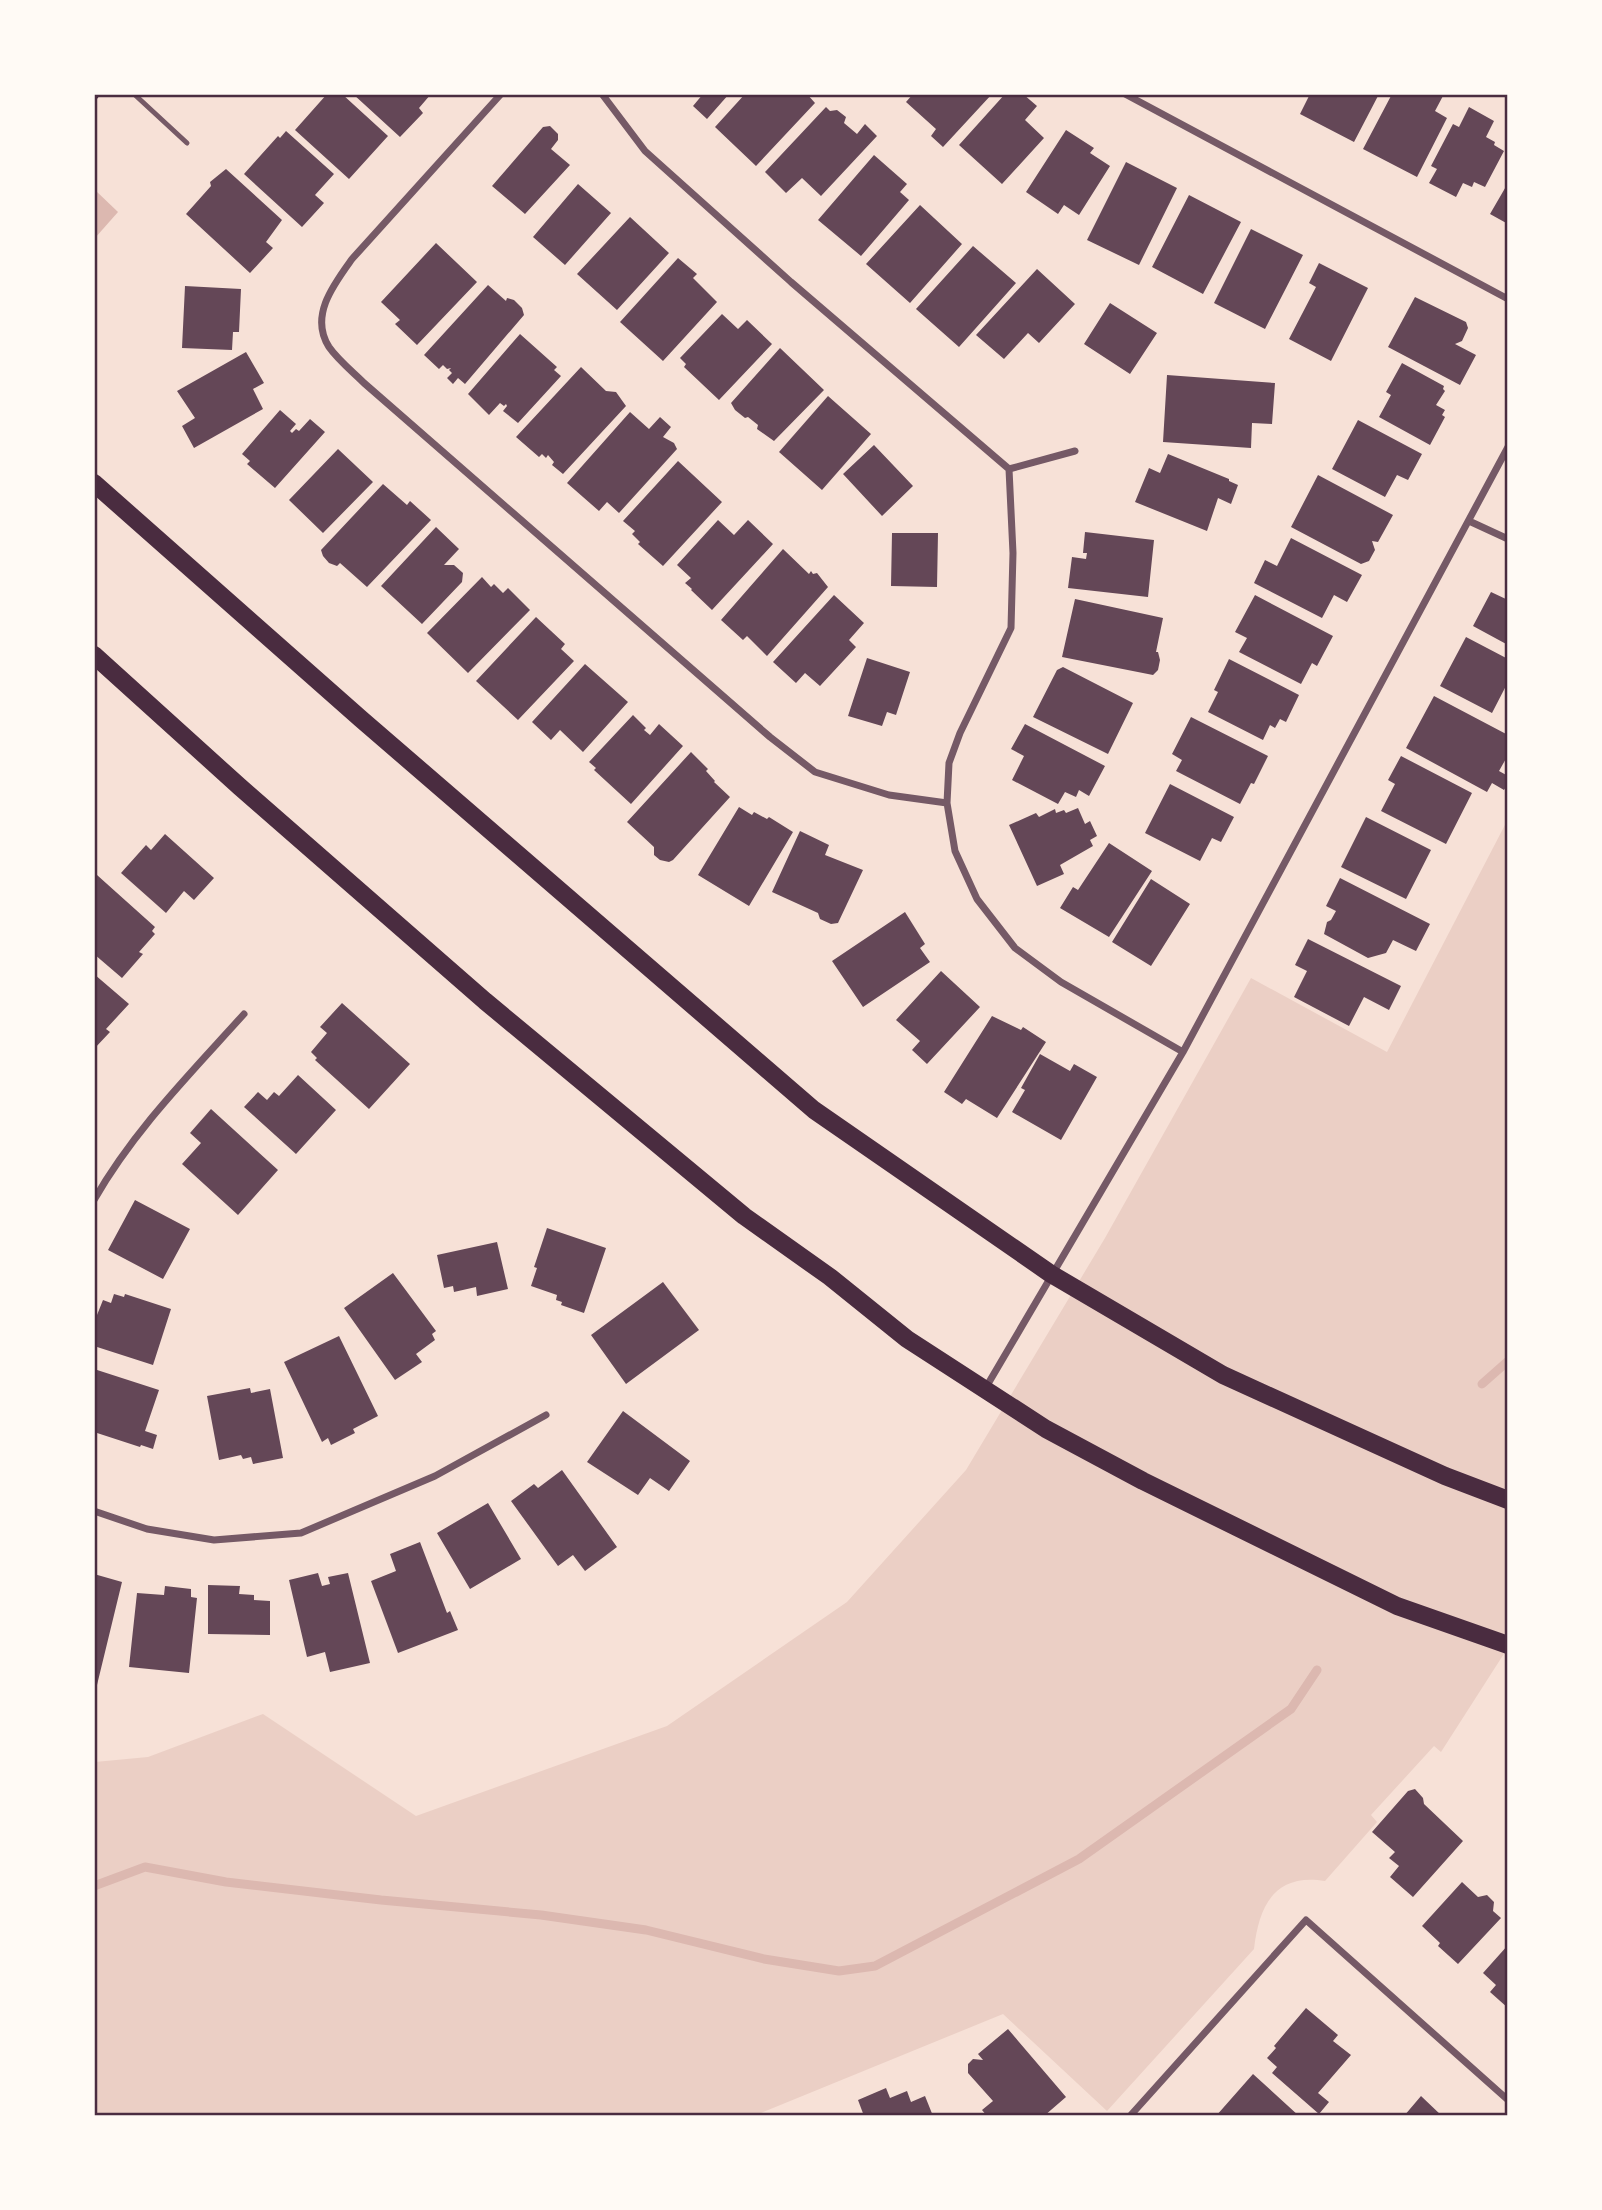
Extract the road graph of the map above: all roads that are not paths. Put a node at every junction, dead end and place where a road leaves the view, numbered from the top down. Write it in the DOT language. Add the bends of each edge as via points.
graph roads {
  1 [pos="134,94"];
  2 [pos="501,94"];
  3 [pos="602,94"];
  4 [pos="1125,94"];
  5 [pos="187,143"];
  6 [pos="1507,299"];
  7 [pos="1507,447"];
  8 [pos="1075,451"];
  9 [pos="1009,469"];
  10 [pos="94,483"];
  11 [pos="1469,521"];
  12 [pos="1507,539"];
  13 [pos="94,655"];
  14 [pos="947,803"];
  15 [pos="244,1014"];
  16 [pos="1183,1052"];
  17 [pos="94,1200"];
  18 [pos="1051,1274"];
  19 [pos="985,1389"];
  20 [pos="546,1415"];
  21 [pos="1507,1500"];
  22 [pos="94,1511"];
  23 [pos="1507,1645"];
  24 [pos="1507,2100"];
  25 [pos="1130,2116"];
  1 -- 5 [label="lane"];
  2 -- 14 [label="street" via="330,288 320,324 329,347 364,383 815,772 889,795"];
  3 -- 9 [label="street" via="645,151"];
  4 -- 6 [label="street"];
  7 -- 11 [label="street"];
  8 -- 9 [label="street"];
  9 -- 14 [label="street" via="1011,628 948,763"];
  10 -- 18 [label="main road" via="814,1110"];
  11 -- 12 [label="street"];
  11 -- 16 [label="street"];
  13 -- 19 [label="main road" via="485,1001 744,1216 907,1339"];
  14 -- 16 [label="street" via="955,851 977,899 1015,947 1060,982"];
  15 -- 17 [label="street" via="147,1121"];
  16 -- 18 [label="street"];
  18 -- 19 [label="street"];
  18 -- 21 [label="main road" via="1223,1375"];
  19 -- 23 [label="main road" via="1143,1481 1397,1606"];
  20 -- 22 [label="street" via="435,1476 301,1533 214,1540 147,1529"];
  24 -- 25 [label="street" via="1306,1920"];
}
